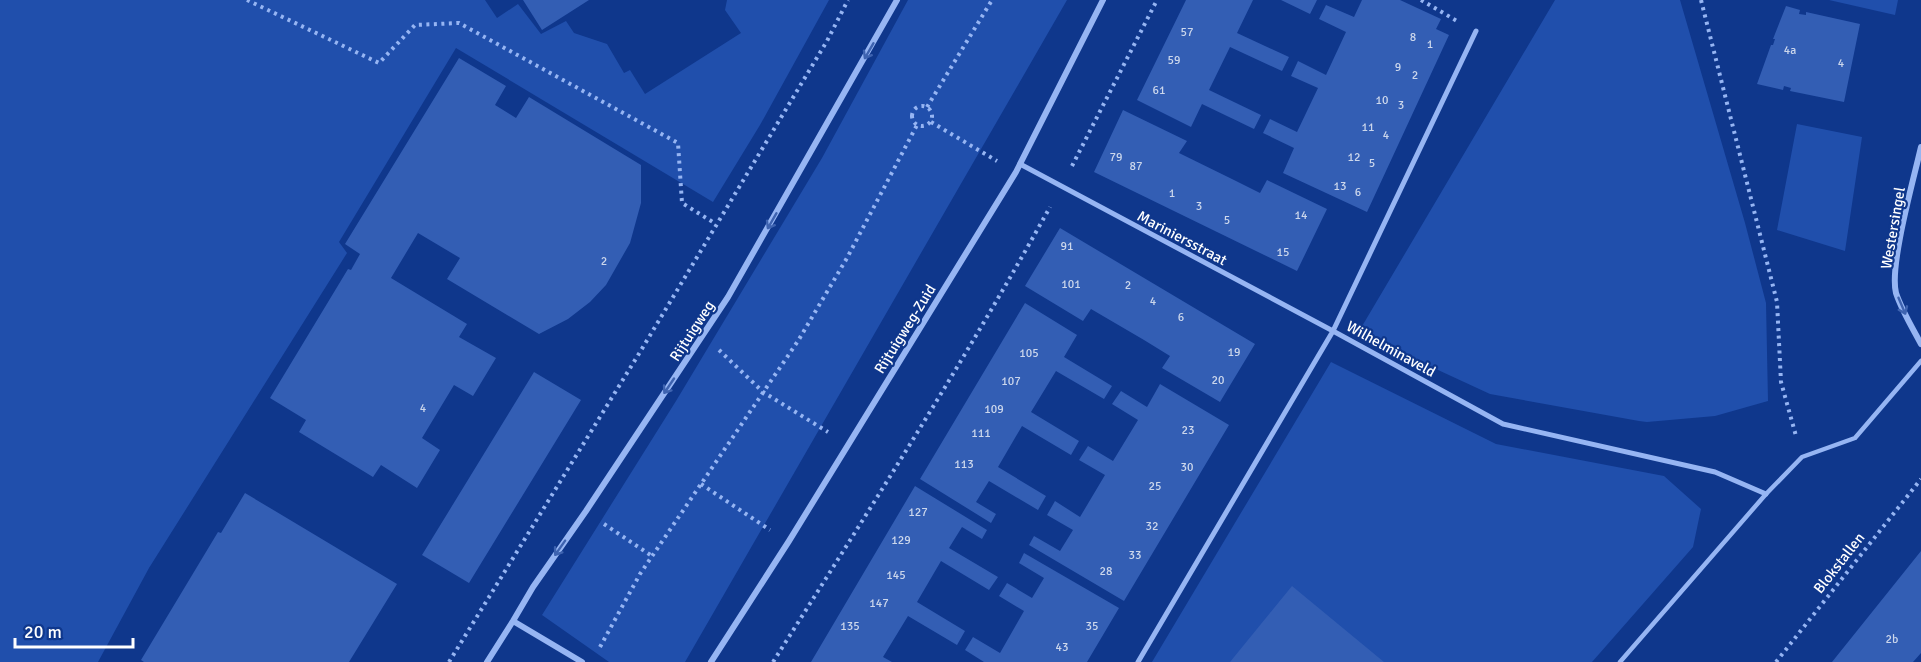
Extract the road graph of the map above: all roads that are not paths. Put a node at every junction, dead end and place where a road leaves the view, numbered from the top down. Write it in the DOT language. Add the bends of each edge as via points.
graph roads {
  1 [pos="897,0"];
  2 [pos="1103,0"];
  3 [pos="1476,32"];
  4 [pos="1921,147"];
  5 [pos="1020,164"];
  6 [pos="1333,331"];
  7 [pos="1921,344"];
  8 [pos="1921,361"];
  9 [pos="1766,494"];
  10 [pos="513,621"];
  11 [pos="487,662"];
  12 [pos="582,662"];
  13 [pos="711,662"];
  14 [pos="1138,662"];
  15 [pos="1620,662"];
  1 -- 10 [label="street, Rijtuigweg, one-way" via="734,287"];
  2 -- 5 [label="street, Rijtuigweg-Zuid"];
  3 -- 6 [label="street"];
  4 -- 7 [label="street, Westersingel, one-way" via="1896,262 1896,291"];
  5 -- 6 [label="street, Mariniersstraat"];
  5 -- 13 [label="street, Rijtuigweg-Zuid"];
  6 -- 9 [label="street, Wilhelminaveld" via="1503,424 1715,472"];
  6 -- 14 [label="street, Wilhelminaveld"];
  8 -- 9 [label="lane" via="1855,438 1802,457"];
  9 -- 15 [label="lane"];
  10 -- 11 [label="street, Rijtuigweg"];
  10 -- 12 [label="street"];
}
